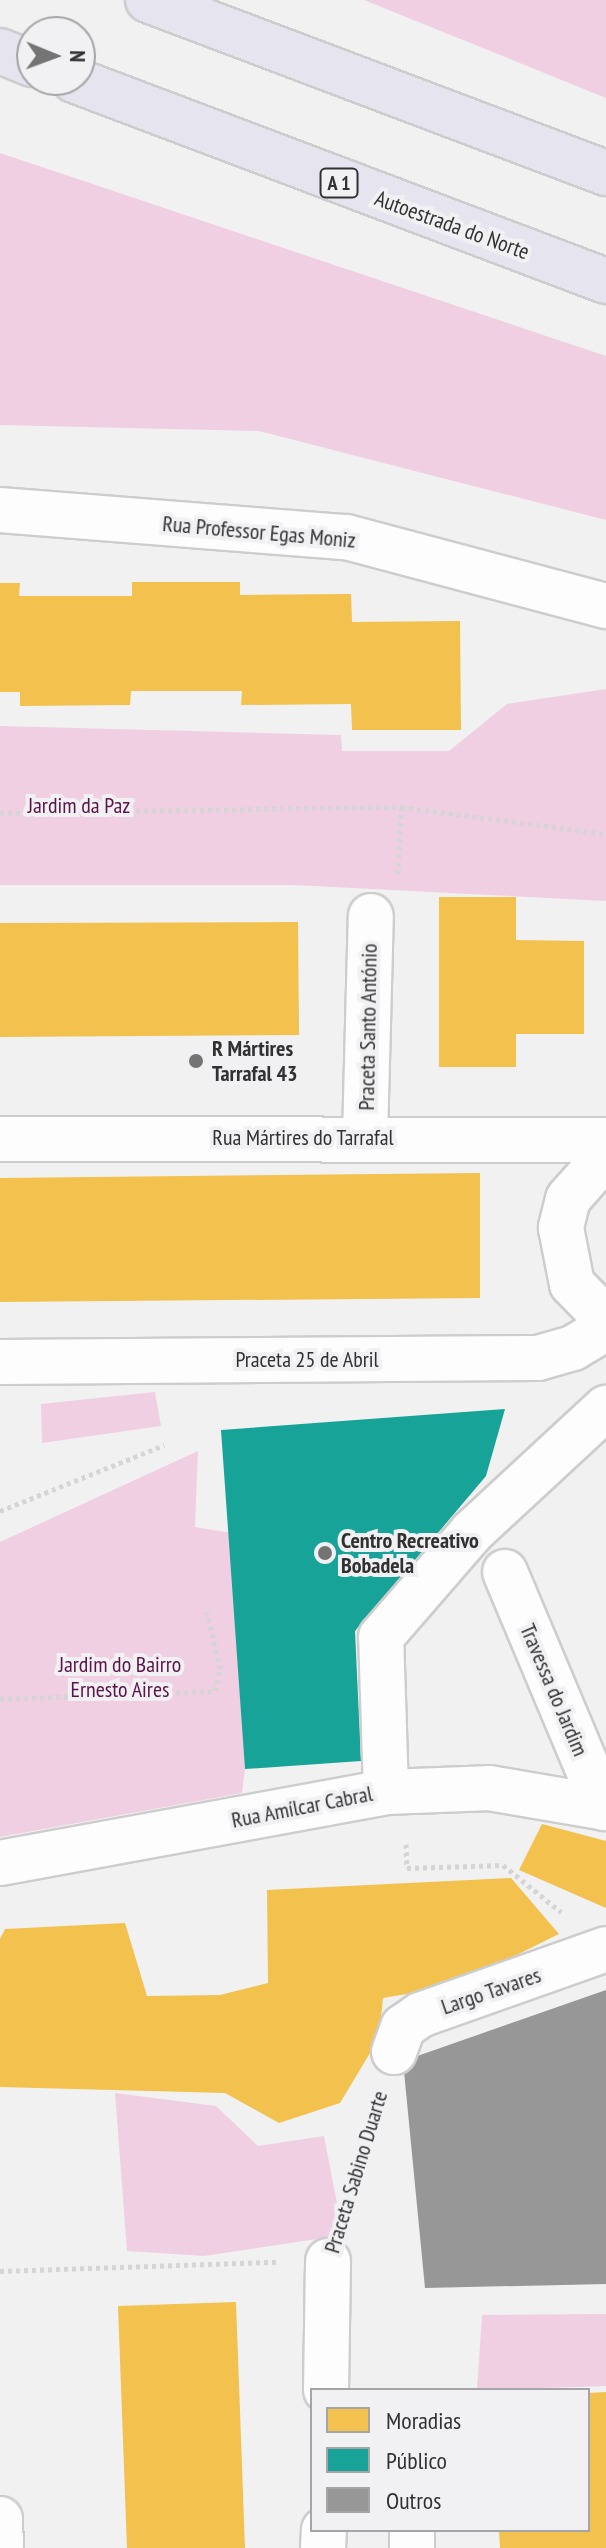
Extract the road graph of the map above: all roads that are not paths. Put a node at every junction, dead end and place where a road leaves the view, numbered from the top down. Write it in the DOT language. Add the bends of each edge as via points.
graph roads {
  1 [pos="148,0"];
  2 [pos="96,88"];
  3 [pos="606,173"];
  4 [pos="606,281"];
  5 [pos="0,510"];
  6 [pos="606,606"];
  7 [pos="371,916"];
  8 [pos="365,1138"];
  9 [pos="0,1139"];
  10 [pos="606,1140"];
  11 [pos="606,1156"];
  12 [pos="606,1319"];
  13 [pos="606,1328"];
  14 [pos="0,1362"];
  15 [pos="606,1408"];
  16 [pos="505,1572"];
  17 [pos="395,1791"];
  18 [pos="605,1808"];
  19 [pos="0,1863"];
  20 [pos="606,1949"];
  21 [pos="394,2052"];
  22 [pos="328,2261"];
  23 [pos="326,2388"];
  24 [pos="0,2519"];
  25 [pos="1,2548"];
  1 -- 3 [label="highway"];
  2 -- 4 [label="highway, Autoestrada do Norte / A 1"];
  5 -- 6 [label="street, Rua Professor Egas Moniz" via="346,537"];
  7 -- 8 [label="street, Praceta Santo António"];
  8 -- 9 [label="street, Rua Mártires do Tarrafal"];
  8 -- 10 [label="street, Rua Mártires do Tarrafal"];
  11 -- 12 [label="street" via="568,1199 561,1228 572,1284"];
  13 -- 14 [label="street, Praceta 25 de Abril" via="573,1348 538,1358"];
  15 -- 17 [label="street" via="472,1532 381,1637"];
  16 -- 18 [label="street, Travessa do Jardim"];
  17 -- 18 [label="street, Rua Amílcar Cabral" via="489,1788"];
  17 -- 19 [label="street, Rua Amílcar Cabral"];
  20 -- 21 [label="street, Largo Tavares" via="420,2015 403,2027"];
  22 -- 23 [label="street, Praceta Sabino Duarte"];
  24 -- 25 [label="street"];
}
